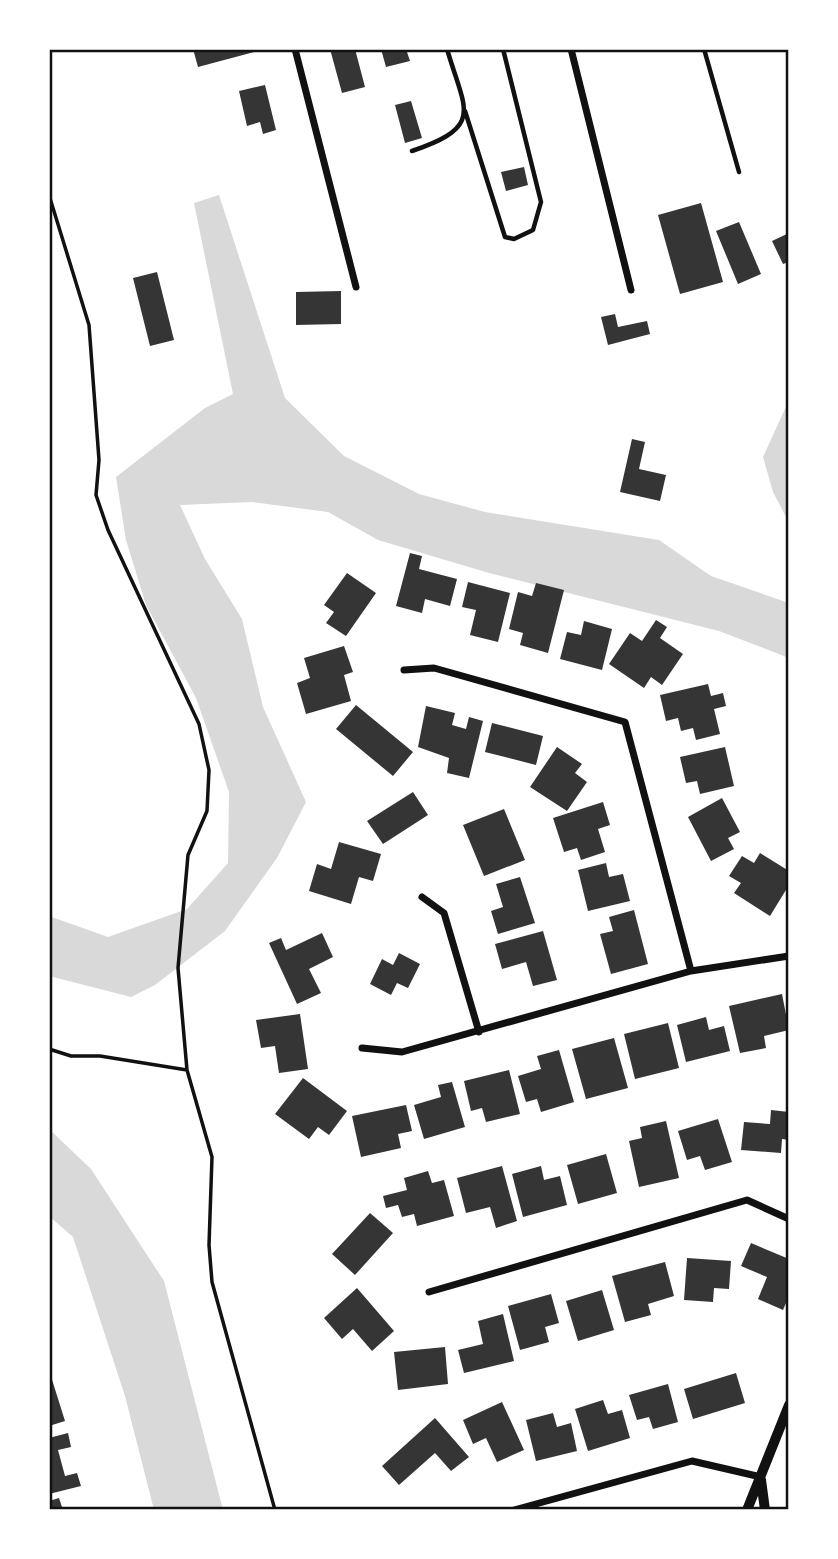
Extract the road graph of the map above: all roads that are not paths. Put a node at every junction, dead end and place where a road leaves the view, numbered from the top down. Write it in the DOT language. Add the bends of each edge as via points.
graph roads {
  1 [pos="295,49"];
  2 [pos="447,49"];
  3 [pos="503,49"];
  4 [pos="570,49"];
  5 [pos="704,49"];
  6 [pos="465,111"];
  7 [pos="412,151"];
  8 [pos="739,172"];
  9 [pos="356,287"];
  10 [pos="631,290"];
  11 [pos="404,670"];
  12 [pos="422,897"];
  13 [pos="789,956"];
  14 [pos="691,971"];
  15 [pos="479,1032"];
  16 [pos="362,1048"];
  17 [pos="789,1219"];
  18 [pos="429,1292"];
  19 [pos="789,1405"];
  20 [pos="761,1477"];
  21 [pos="514,1510"];
  22 [pos="747,1510"];
  23 [pos="765,1510"];
  1 -- 9 [label="street"];
  2 -- 6 [label="lane"];
  3 -- 6 [label="lane" via="541,202 533,230 514,239 505,237"];
  4 -- 10 [label="street"];
  5 -- 8 [label="lane"];
  6 -- 7 [label="lane" via="461,125 447,139"];
  11 -- 14 [label="street" via="434,668 625,722"];
  12 -- 15 [label="street" via="444,913"];
  13 -- 14 [label="street"];
  14 -- 15 [label="street"];
  15 -- 16 [label="street" via="402,1052"];
  17 -- 18 [label="street" via="747,1200"];
  19 -- 20 [label="street"];
  20 -- 21 [label="street" via="692,1461"];
  20 -- 22 [label="street"];
  20 -- 23 [label="street"];
}
